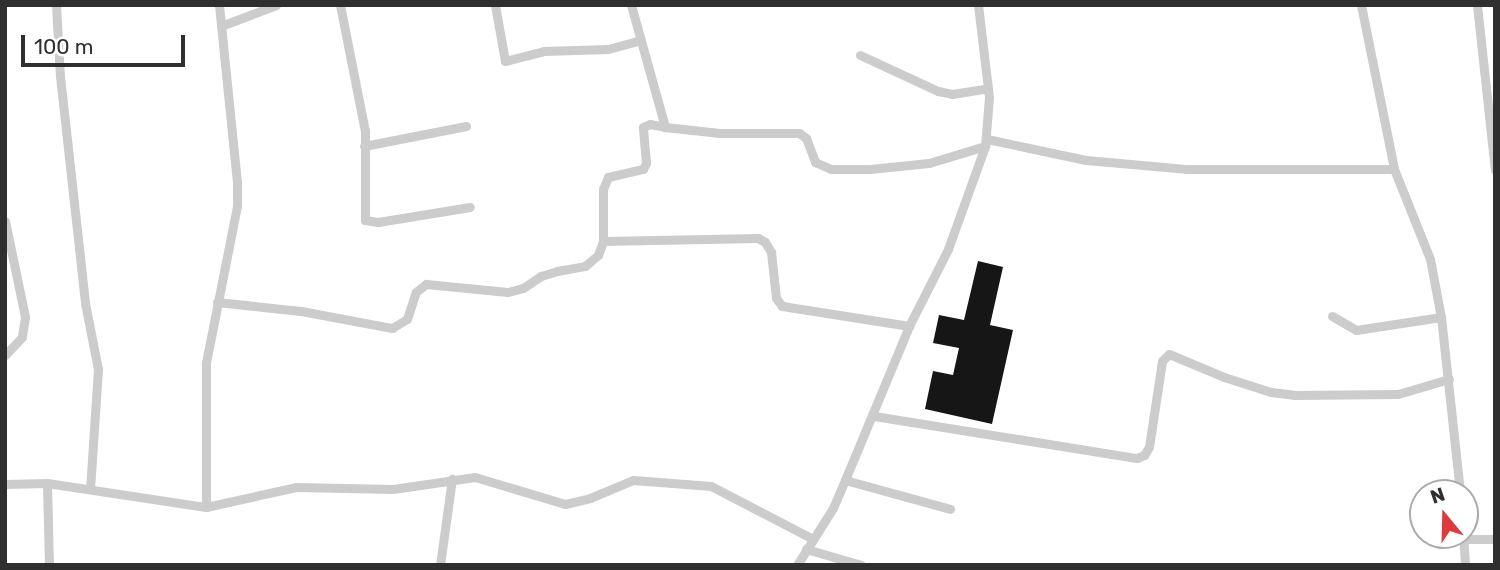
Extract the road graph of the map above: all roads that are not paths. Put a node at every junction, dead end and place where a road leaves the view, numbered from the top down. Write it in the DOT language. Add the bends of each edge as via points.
graph roads {
  1 [pos="56,5"];
  2 [pos="219,5"];
  3 [pos="276,5"];
  4 [pos="340,5"];
  5 [pos="495,5"];
  6 [pos="631,5"];
  7 [pos="978,5"];
  8 [pos="1361,5"];
  9 [pos="1477,5"];
  10 [pos="221,26"];
  11 [pos="641,40"];
  12 [pos="860,55"];
  13 [pos="988,88"];
  14 [pos="466,126"];
  15 [pos="665,127"];
  16 [pos="986,143"];
  17 [pos="364,146"];
  18 [pos="1493,153"];
  19 [pos="1394,169"];
  20 [pos="1495,170"];
  21 [pos="470,207"];
  22 [pos="5,221"];
  23 [pos="603,241"];
  24 [pos="217,302"];
  25 [pos="1332,316"];
  26 [pos="1441,317"];
  27 [pos="909,326"];
  28 [pos="5,355"];
  29 [pos="1449,379"];
  30 [pos="874,416"];
  31 [pos="452,479"];
  32 [pos="1459,479"];
  33 [pos="845,480"];
  34 [pos="47,483"];
  35 [pos="5,484"];
  36 [pos="90,489"];
  37 [pos="206,507"];
  38 [pos="950,509"];
  39 [pos="813,539"];
  40 [pos="806,549"];
  41 [pos="48,565"];
  42 [pos="440,565"];
  43 [pos="796,565"];
  44 [pos="861,565"];
  1 -- 36 [label="street" via="84,290 98,369"];
  2 -- 10 [label="street"];
  3 -- 10 [label="street"];
  4 -- 17 [label="street" via="360,97"];
  5 -- 11 [label="street" via="505,61 552,50 608,49"];
  6 -- 11 [label="street"];
  7 -- 13 [label="street"];
  8 -- 19 [label="street"];
  9 -- 18 [label="street"];
  10 -- 24 [label="street" via="237,194"];
  11 -- 15 [label="street"];
  12 -- 13 [label="street" via="938,91 952,94"];
  13 -- 16 [label="street"];
  14 -- 17 [label="street"];
  15 -- 16 [label="street" via="720,133 799,133 806,138 815,162 831,169 929,163"];
  15 -- 23 [label="street" via="643,127 643,169 612,175 605,182"];
  16 -- 19 [label="street" via="1086,160 1186,169"];
  16 -- 27 [label="street" via="948,249"];
  17 -- 21 [label="street" via="363,215 367,222"];
  18 -- 20 [label="street"];
  19 -- 26 [label="street" via="1430,259"];
  22 -- 28 [label="street" via="25,317 22,337"];
  23 -- 24 [label="street" via="585,266 541,276 508,292 425,285 416,292 407,319 392,328"];
  23 -- 27 [label="street" via="762,239 771,252 776,298 782,306"];
  24 -- 37 [label="street" via="206,363"];
  25 -- 26 [label="street" via="1356,330"];
  26 -- 29 [label="street"];
  27 -- 30 [label="street"];
  29 -- 30 [label="street" via="1398,394 1294,395 1224,377 1169,354 1162,361 1149,447 1137,458"];
  29 -- 32 [label="street"];
  30 -- 33 [label="street"];
  31 -- 37 [label="street" via="394,488 296,487"];
  31 -- 39 [label="street" via="488,479 565,504 590,498 625,480 710,486"];
  31 -- 42 [label="street"];
  33 -- 38 [label="street"];
  33 -- 39 [label="street"];
  34 -- 35 [label="street"];
  34 -- 36 [label="street"];
  34 -- 41 [label="street"];
  36 -- 37 [label="street"];
  39 -- 40 [label="street"];
  40 -- 43 [label="street"];
  40 -- 44 [label="street"];
}
